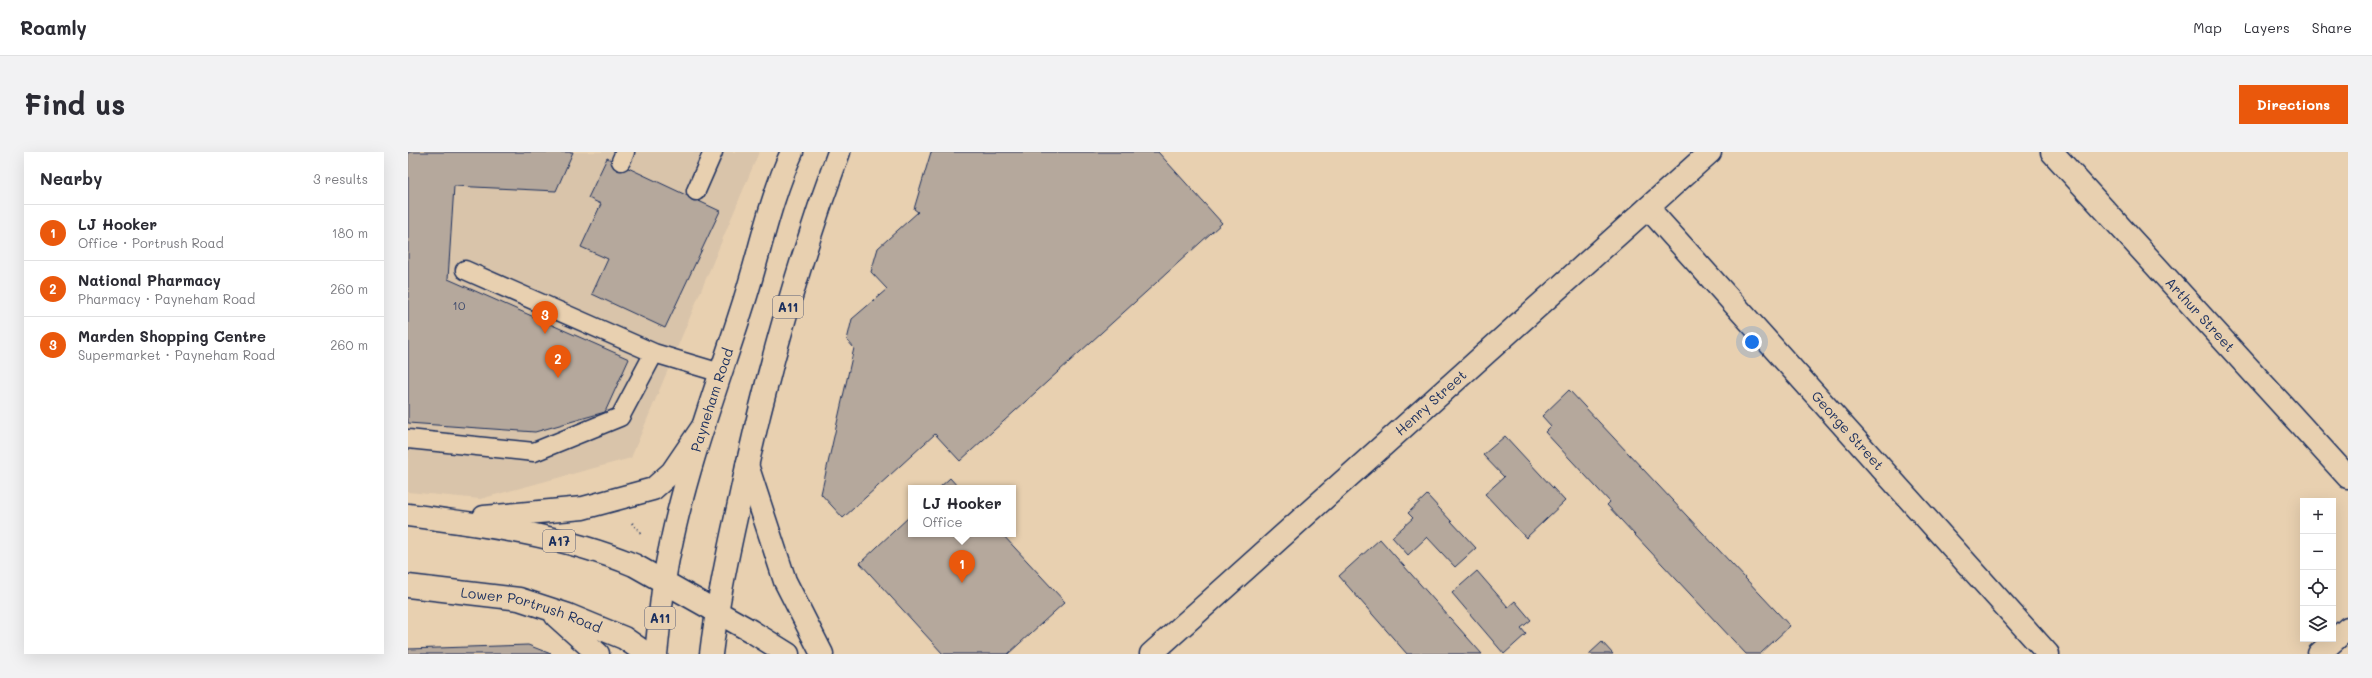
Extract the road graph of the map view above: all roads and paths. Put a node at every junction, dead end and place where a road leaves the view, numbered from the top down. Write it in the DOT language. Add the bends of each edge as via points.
graph roads {
  1 [pos="713,152"];
  2 [pos="792,152"];
  3 [pos="839,152"];
  4 [pos="1710,152"];
  5 [pos="2052,152"];
  6 [pos="696,191"];
  7 [pos="1648,208"];
  8 [pos="465,270"];
  9 [pos="654,353"];
  10 [pos="721,373"];
  11 [pos="704,425"];
  12 [pos="408,440"];
  13 [pos="746,465"];
  14 [pos="2348,477"];
  15 [pos="408,514"];
  16 [pos="447,520"];
  17 [pos="664,581"];
  18 [pos="408,586"];
  19 [pos="547,608"];
  20 [pos="716,612"];
  21 [pos="2348,628"];
  22 [pos="598,654"];
  23 [pos="647,654"];
  24 [pos="656,654"];
  25 [pos="712,654"];
  26 [pos="788,654"];
  27 [pos="822,654"];
  28 [pos="1151,654"];
  29 [pos="2048,654"];
  30 [pos="2319,654"];
  1 -- 6 [label="lane"];
  2 -- 10 [label="main road, Payneham Road / A11" via="782,174"];
  3 -- 13 [label="main road, A11" via="797,275"];
  4 -- 7 [label="main road, Henry Street"];
  5 -- 14 [label="main road, Arthur Street"];
  7 -- 28 [label="main road, Henry Street"];
  7 -- 29 [label="main road, George Street"];
  8 -- 9 [label="lane"];
  9 -- 10 [label="lane"];
  9 -- 12 [label="lane" via="620,417 534,452"];
  10 -- 11 [label="main road, Payneham Road / A11"];
  11 -- 16 [label="main road" via="672,472 653,489 643,493 583,508"];
  11 -- 17 [label="main road, Payneham Road / A11" via="670,548"];
  13 -- 20 [label="main road, A11"];
  13 -- 27 [label="main road" via="784,581"];
  15 -- 16 [label="main road, A17"];
  16 -- 17 [label="main road, A17" via="494,526 588,548 634,565"];
  17 -- 20 [label="main road, A17"];
  17 -- 24 [label="main road, Payneham Road / A11"];
  18 -- 19 [label="main road, Lower Portrush Road" via="519,599"];
  19 -- 22 [label="main road"];
  19 -- 23 [label="main road, Lower Portrush Road" via="624,638"];
  20 -- 25 [label="main road, A11"];
  20 -- 26 [label="main road, A17"];
  21 -- 30 [label="main road"];
}
